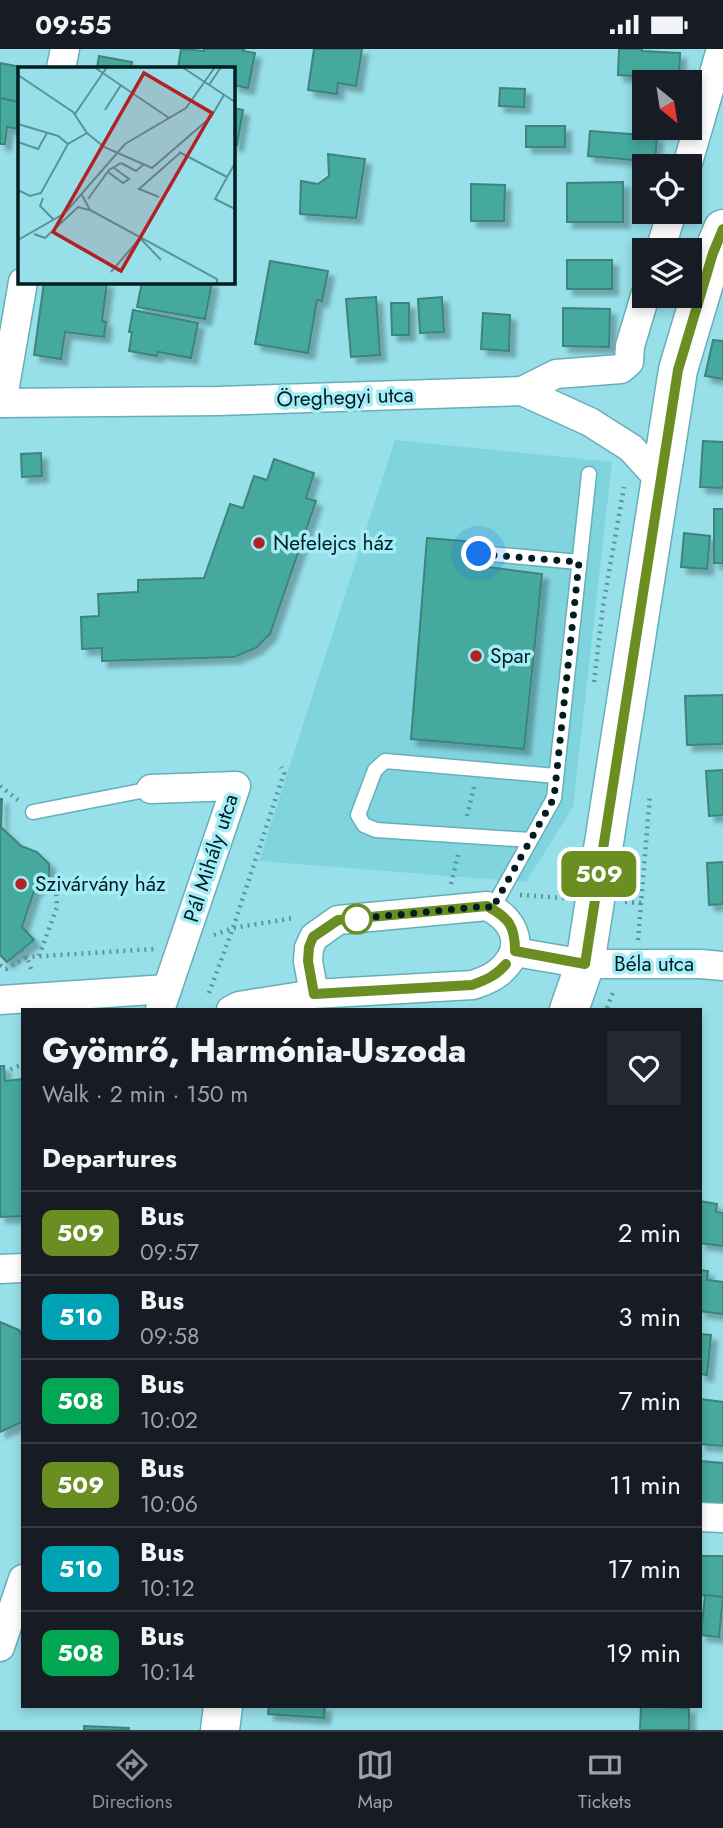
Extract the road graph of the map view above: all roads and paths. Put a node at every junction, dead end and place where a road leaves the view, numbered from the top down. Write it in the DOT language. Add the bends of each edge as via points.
graph roads {
  1 [pos="65,49"];
  2 [pos="721,49"];
  3 [pos="61,67"];
  4 [pos="690,154"];
  5 [pos="723,229"];
  6 [pos="23,283"];
  7 [pos="641,308"];
  8 [pos="522,391"];
  9 [pos="1,402"];
  10 [pos="589,474"];
  11 [pos="660,480"];
  12 [pos="479,554"];
  13 [pos="579,562"];
  14 [pos="281,767"];
  15 [pos="556,776"];
  16 [pos="151,789"];
  17 [pos="650,794"];
  18 [pos="33,812"];
  19 [pos="530,840"];
  20 [pos="56,885"];
  21 [pos="518,894"];
  22 [pos="566,898"];
  23 [pos="492,909"];
  24 [pos="181,947"];
  25 [pos="638,950"];
  26 [pos="21,951"];
  27 [pos="515,951"];
  28 [pos="40,956"];
  29 [pos="27,957"];
  30 [pos="585,964"];
  31 [pos="0,965"];
  32 [pos="723,966"];
  33 [pos="314,994"];
  34 [pos="0,1000"];
  35 [pos="164,1000"];
  36 [pos="226,1005"];
  37 [pos="570,1008"];
  38 [pos="21,1065"];
  39 [pos="4,1072"];
  40 [pos="21,1268"];
  41 [pos="0,1269"];
  42 [pos="702,1517"];
  43 [pos="723,1518"];
  44 [pos="21,1585"];
  45 [pos="0,1647"];
  46 [pos="223,1708"];
  47 [pos="220,1730"];
  1 -- 3 [label="street"];
  2 -- 4 [label="street"];
  5 -- 11 [label="main road" via="678,370"];
  6 -- 9 [label="street, Öreghegyi utca"];
  7 -- 8 [label="street" via="629,362 621,369 556,374"];
  8 -- 9 [label="street, Öreghegyi utca" via="218,401"];
  8 -- 11 [label="street, Öreghegyi utca" via="590,422 631,448"];
  10 -- 13 [label="lane"];
  11 -- 30 [label="main road"];
  12 -- 13 [label="lane"];
  13 -- 15 [label="lane"];
  14 -- 36 [label="path" via="284,773 233,928"];
  15 -- 19 [label="lane" via="554,798"];
  15 -- 19 [label="lane" via="385,761 375,770 358,815 364,825 376,830"];
  16 -- 18 [label="lane"];
  16 -- 24 [label="street, Pál Mihály utca" via="236,786"];
  17 -- 25 [label="path"];
  19 -- 23 [label="lane"];
  20 -- 28 [label="path" via="57,907"];
  21 -- 22 [label="path"];
  23 -- 27 [label="street" via="511,925"];
  23 -- 33 [label="street" via="338,920 313,937 309,947"];
  24 -- 28 [label="path"];
  24 -- 35 [label="street, Pál Mihály utca"];
  26 -- 29 [label="path"];
  27 -- 30 [label="street, Béla utca"];
  27 -- 33 [label="street" via="499,973 472,985"];
  28 -- 29 [label="path"];
  29 -- 31 [label="path" via="6,969"];
  30 -- 32 [label="street, Béla utca"];
  30 -- 37 [label="main road"];
  33 -- 36 [label="street"];
  34 -- 35 [label="street"];
  38 -- 39 [label="path"];
  40 -- 41 [label="street"];
  42 -- 43 [label="street"];
  44 -- 45 [label="street"];
  46 -- 47 [label="main road"];
}
